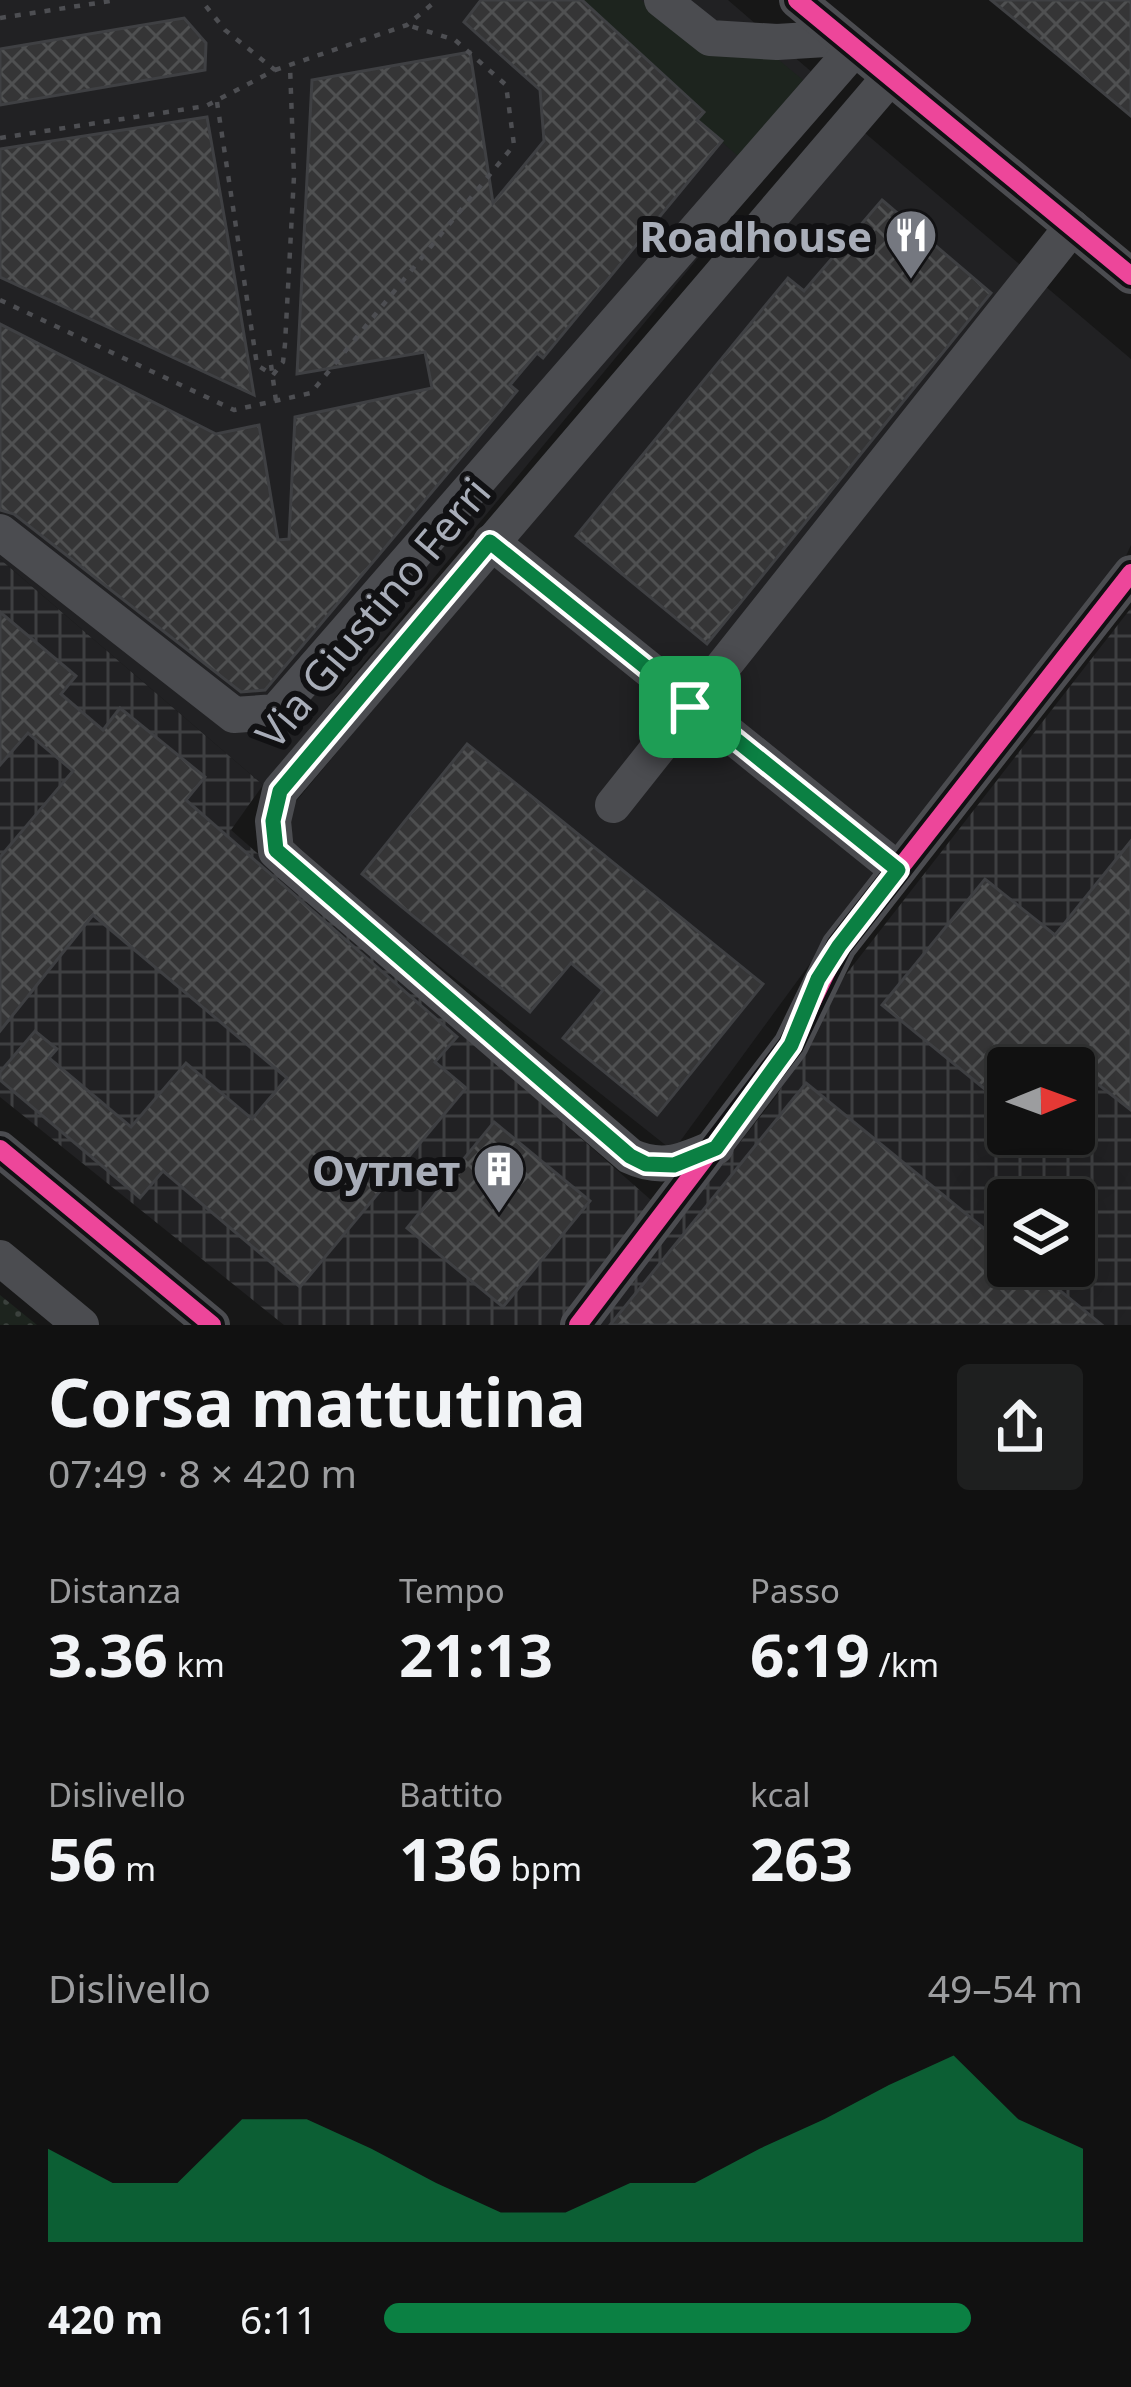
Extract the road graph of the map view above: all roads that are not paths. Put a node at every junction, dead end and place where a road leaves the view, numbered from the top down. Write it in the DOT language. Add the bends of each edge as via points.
graph roads {
  1 [pos="662,0"];
  2 [pos="796,0"];
  3 [pos="849,43"];
  4 [pos="890,77"];
  5 [pos="1072,226"];
  6 [pos="1131,276"];
  7 [pos="0,532"];
  8 [pos="490,542"];
  9 [pos="1131,573"];
  10 [pos="690,707"];
  11 [pos="613,805"];
  12 [pos="898,870"];
  13 [pos="716,1148"];
  14 [pos="0,1149"];
  15 [pos="0,1258"];
  16 [pos="81,1325"];
  17 [pos="212,1325"];
  18 [pos="578,1325"];
  1 -- 3 [label="street" via="710,38"];
  2 -- 3 [label="street"];
  3 -- 4 [label="street"];
  3 -- 7 [label="street" via="276,712 234,716"];
  4 -- 5 [label="street"];
  4 -- 8 [label="street, Via Giustino Ferri"];
  5 -- 6 [label="street"];
  5 -- 10 [label="street"];
  8 -- 10 [label="street"];
  8 -- 13 [label="street, Via Giustino Ferri" via="280,791 276,850 630,1156 674,1165"];
  9 -- 12 [label="street"];
  10 -- 11 [label="street"];
  10 -- 12 [label="street"];
  12 -- 13 [label="street" via="839,946 791,1045"];
  13 -- 18 [label="street"];
  14 -- 17 [label="street"];
  15 -- 16 [label="street"];
}
